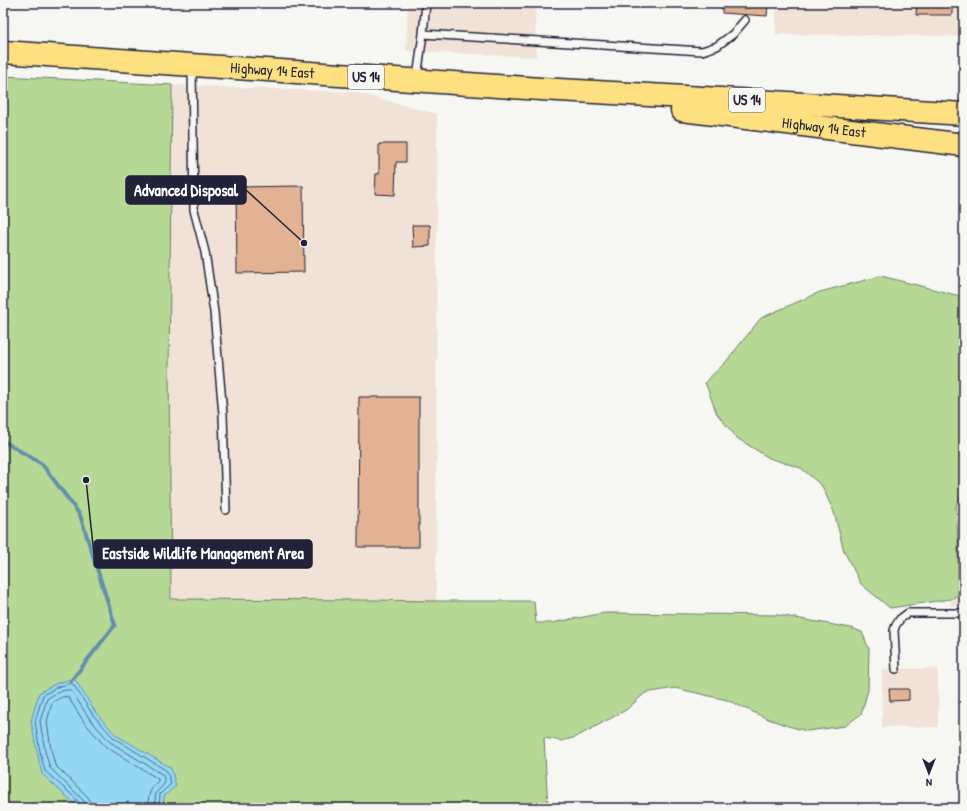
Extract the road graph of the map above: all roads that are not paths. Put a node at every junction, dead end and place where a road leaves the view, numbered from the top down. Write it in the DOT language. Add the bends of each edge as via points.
graph roads {
  1 [pos="426,3"];
  2 [pos="745,20"];
  3 [pos="423,34"];
  4 [pos="3,52"];
  5 [pos="192,65"];
  6 [pos="417,80"];
  7 [pos="541,89"];
  8 [pos="964,114"];
  9 [pos="964,146"];
  10 [pos="226,510"];
  11 [pos="964,613"];
  12 [pos="896,669"];
  1 -- 3 [label="lane"];
  2 -- 3 [label="lane" via="723,42 702,51"];
  3 -- 6 [label="lane"];
  4 -- 5 [label="main road, Highway 14 East / US 14"];
  5 -- 6 [label="main road, Highway 14 East / US 14"];
  5 -- 10 [label="lane" via="194,210 205,252 214,312 223,414"];
  6 -- 7 [label="main road, Highway 14 East / US 14"];
  7 -- 8 [label="main road, Highway 14 East / US 14"];
  7 -- 9 [label="main road, Highway 14 East / US 14" via="651,106"];
  11 -- 12 [label="lane" via="908,613 900,618 894,630"];
}
